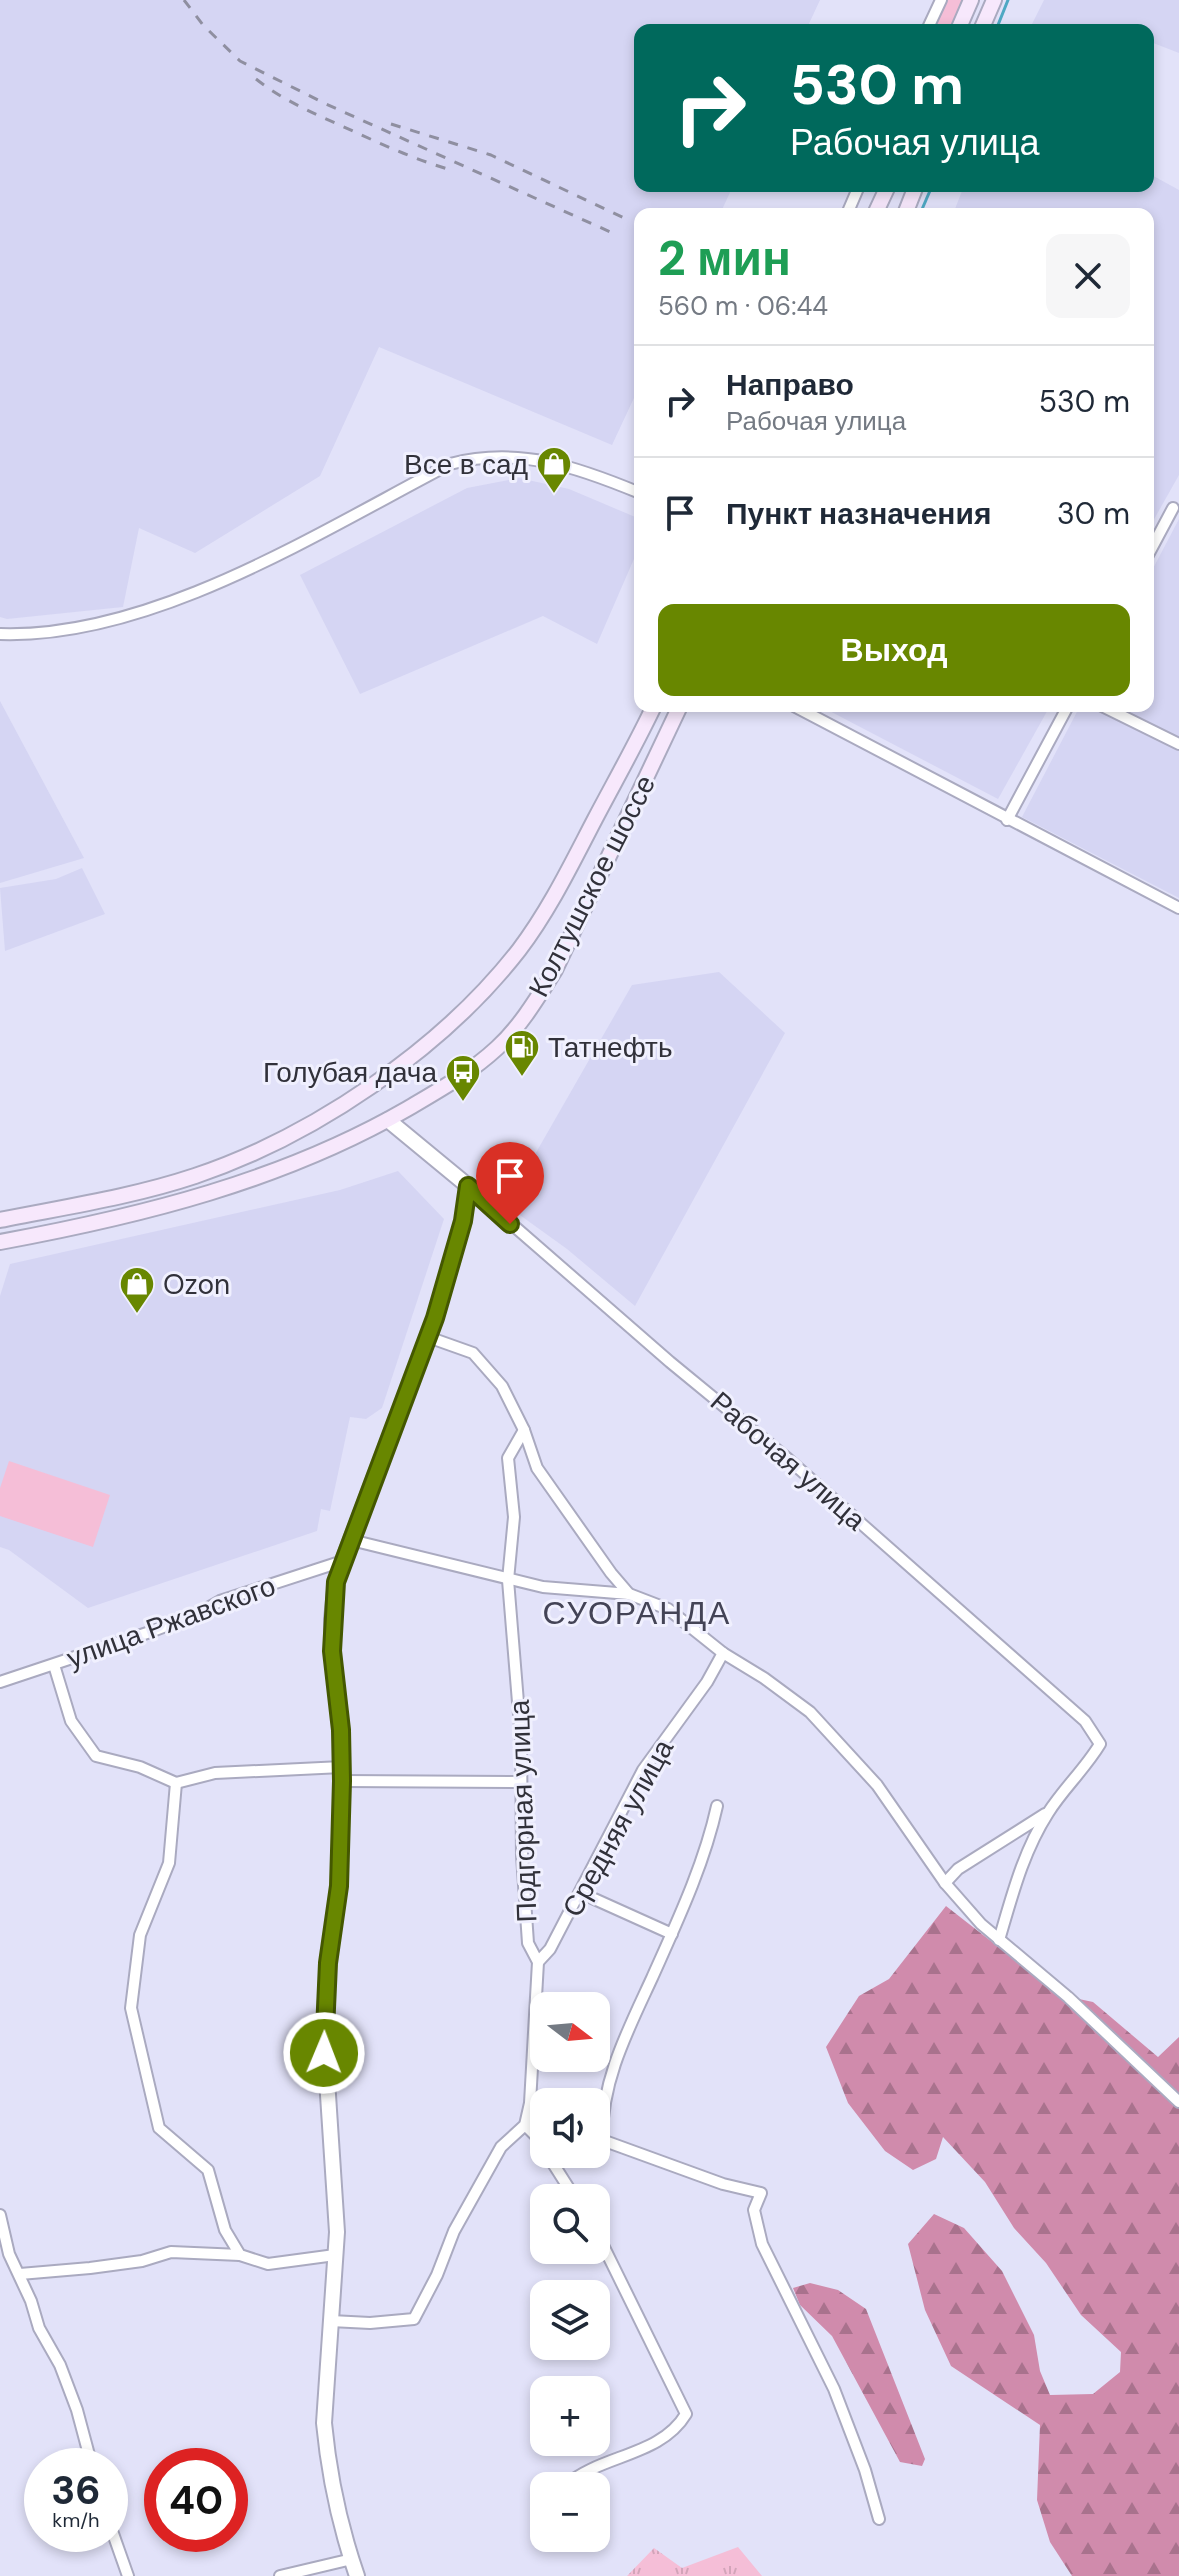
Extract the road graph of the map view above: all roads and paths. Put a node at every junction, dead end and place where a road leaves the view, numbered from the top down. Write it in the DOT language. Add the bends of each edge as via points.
graph roads {
  1 [pos="941,0"];
  2 [pos="971,0"];
  3 [pos="994,0"];
  4 [pos="930,24"];
  5 [pos="961,24"];
  6 [pos="984,24"];
  7 [pos="634,491"];
  8 [pos="1173,508"];
  9 [pos="1154,544"];
  10 [pos="0,634"];
  11 [pos="651,712"];
  12 [pos="677,712"];
  13 [pos="805,712"];
  14 [pos="1065,712"];
  15 [pos="1114,712"];
  16 [pos="1179,744"];
  17 [pos="1007,820"];
  18 [pos="1179,908"];
  19 [pos="388,1120"];
  20 [pos="468,1186"];
  21 [pos="0,1220"];
  22 [pos="0,1242"];
  23 [pos="428,1337"];
  24 [pos="524,1430"];
  25 [pos="351,1540"];
  26 [pos="343,1561"];
  27 [pos="508,1580"];
  28 [pos="629,1594"];
  29 [pos="723,1653"];
  30 [pos="54,1665"];
  31 [pos="0,1682"];
  32 [pos="342,1774"];
  33 [pos="521,1782"];
  34 [pos="176,1783"];
  35 [pos="717,1806"];
  36 [pos="1049,1811"];
  37 [pos="945,1883"];
  38 [pos="581,1893"];
  39 [pos="672,1934"];
  40 [pos="999,1940"];
  41 [pos="538,1962"];
  42 [pos="609,2088"];
  43 [pos="1179,2102"];
  44 [pos="525,2125"];
  45 [pos="530,2129"];
  46 [pos="610,2146"];
  47 [pos="0,2215"];
  48 [pos="5,2254"];
  49 [pos="240,2255"];
  50 [pos="335,2255"];
  51 [pos="610,2259"];
  52 [pos="20,2274"];
  53 [pos="331,2321"];
  54 [pos="87,2448"];
  55 [pos="586,2472"];
  56 [pos="879,2519"];
  57 [pos="120,2552"];
  58 [pos="352,2559"];
  59 [pos="128,2576"];
  60 [pos="280,2576"];
  61 [pos="357,2576"];
  1 -- 4 [label="street"];
  2 -- 5 [label="main road"];
  3 -- 6 [label="main road"];
  7 -- 10 [label="street" via="544,459 470,458 257,564 151,610 79,629"];
  8 -- 9 [label="street"];
  11 -- 21 [label="main road, Колтушское шоссе" via="557,891 520,948 488,987 421,1048 317,1120 240,1159 105,1200"];
  12 -- 19 [label="main road, Колтушское шоссе" via="573,936 529,1011 499,1046 455,1083"];
  13 -- 17 [label="street"];
  14 -- 17 [label="street"];
  15 -- 16 [label="street"];
  17 -- 18 [label="street"];
  19 -- 20 [label="street"];
  19 -- 22 [label="main road, Колтушское шоссе" via="302,1161 200,1197"];
  20 -- 23 [label="street" via="463,1221"];
  20 -- 36 [label="street, Рабочая улица" via="1085,1721 1100,1744"];
  23 -- 24 [label="street" via="473,1353 502,1386"];
  23 -- 25 [label="street"];
  24 -- 27 [label="street, Подгорная улица" via="508,1458 514,1517"];
  24 -- 28 [label="street" via="537,1468"];
  25 -- 26 [label="street"];
  25 -- 27 [label="street"];
  26 -- 30 [label="street, улица Ржавского" via="220,1601"];
  26 -- 32 [label="street" via="333,1600 332,1651"];
  27 -- 28 [label="street"];
  27 -- 33 [label="street, Подгорная улица"];
  28 -- 29 [label="street" via="668,1609"];
  29 -- 37 [label="street" via="810,1712 841,1743"];
  29 -- 38 [label="street, Средняя улица" via="643,1770"];
  30 -- 31 [label="street, улица Ржавского"];
  30 -- 34 [label="street" via="71,1721 96,1756"];
  32 -- 33 [label="street"];
  32 -- 34 [label="street" via="215,1773"];
  32 -- 50 [label="street" via="339,1886 324,2034"];
  33 -- 41 [label="street, Подгорная улица" via="528,1943"];
  34 -- 49 [label="street" via="169,1863 140,1935 131,2008 159,2128 208,2170 225,2230"];
  35 -- 39 [label="street" via="709,1841"];
  36 -- 37 [label="street" via="958,1869"];
  36 -- 40 [label="street" via="1028,1849"];
  37 -- 40 [label="street"];
  38 -- 39 [label="street"];
  38 -- 41 [label="street, Средняя улица"];
  39 -- 42 [label="street" via="615,2059"];
  40 -- 43 [label="street"];
  41 -- 44 [label="street, Подгорная улица"];
  44 -- 45 [label="street"];
  44 -- 53 [label="street" via="501,2147 454,2231 414,2319"];
  46 -- 56 [label="street" via="761,2193 754,2210 762,2244 834,2389"];
  47 -- 48 [label="street"];
  48 -- 52 [label="street"];
  49 -- 50 [label="street" via="268,2264"];
  49 -- 52 [label="street" via="171,2252 142,2261"];
  50 -- 53 [label="street"];
  51 -- 55 [label="street" via="686,2414 657,2443"];
  52 -- 54 [label="street" via="39,2328 60,2365"];
  53 -- 58 [label="street" via="324,2423"];
  57 -- 59 [label="street"];
  58 -- 60 [label="street"];
  58 -- 61 [label="street"];
}
